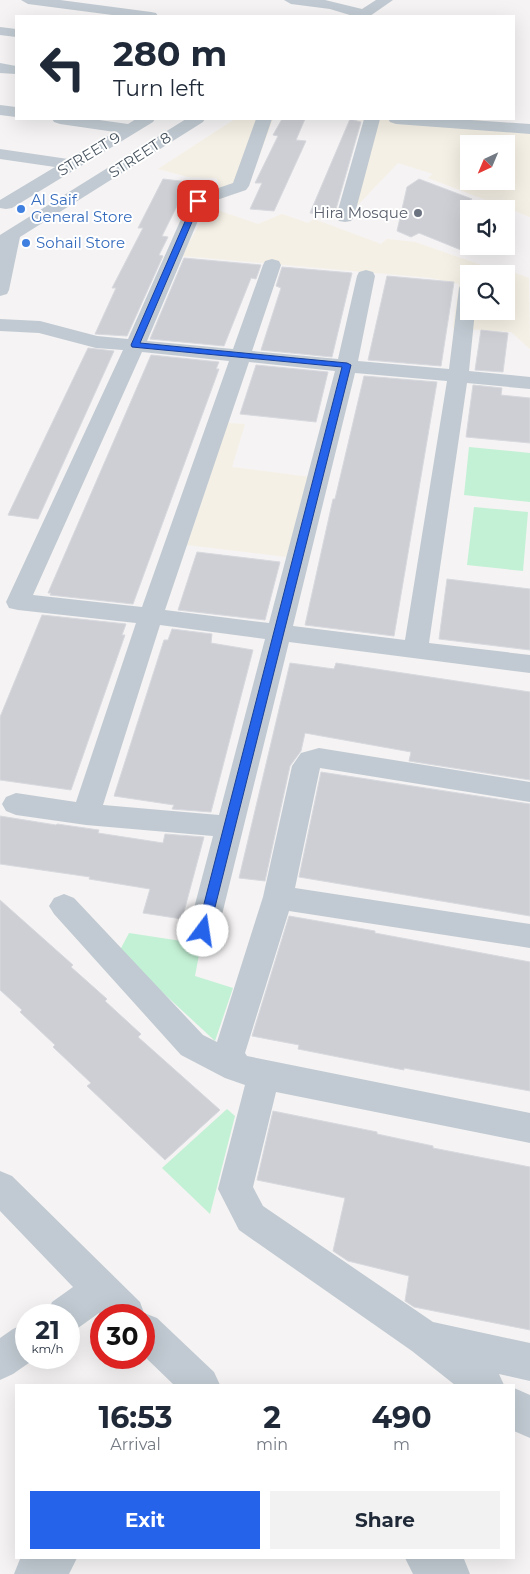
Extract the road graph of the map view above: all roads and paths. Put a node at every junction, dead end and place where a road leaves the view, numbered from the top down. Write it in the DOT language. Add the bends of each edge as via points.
graph roads {
  1 [pos="28,0"];
  2 [pos="291,0"];
  3 [pos="386,0"];
  4 [pos="336,3"];
  5 [pos="143,15"];
  6 [pos="315,15"];
  7 [pos="362,15"];
  8 [pos="0,31"];
  9 [pos="15,33"];
  10 [pos="0,68"];
  11 [pos="15,70"];
  12 [pos="0,110"];
  13 [pos="15,112"];
  14 [pos="67,120"];
  15 [pos="145,120"];
  16 [pos="195,120"];
  17 [pos="264,120"];
  18 [pos="372,120"];
  19 [pos="426,120"];
  20 [pos="486,122"];
  21 [pos="130,129"];
  22 [pos="530,129"];
  23 [pos="0,154"];
  24 [pos="72,165"];
  25 [pos="3,204"];
  26 [pos="345,217"];
  27 [pos="32,222"];
  28 [pos="6,239"];
  29 [pos="272,265"];
  30 [pos="366,276"];
  31 [pos="0,290"];
  32 [pos="464,320"];
  33 [pos="0,325"];
  34 [pos="135,345"];
  35 [pos="240,355"];
  36 [pos="347,365"];
  37 [pos="458,376"];
  38 [pos="530,383"];
  39 [pos="151,616"];
  40 [pos="279,632"];
  41 [pos="416,649"];
  42 [pos="320,654"];
  43 [pos="530,664"];
  44 [pos="530,683"];
  45 [pos="530,792"];
  46 [pos="16,804"];
  47 [pos="86,814"];
  48 [pos="230,826"];
  49 [pos="278,897"];
  50 [pos="64,906"];
  51 [pos="203,931"];
  52 [pos="530,936"];
  53 [pos="250,1071"];
  54 [pos="530,1128"];
  55 [pos="0,1187"];
  56 [pos="100,1289"];
  57 [pos="80,1304"];
  58 [pos="116,1304"];
  59 [pos="425,1338"];
  60 [pos="155,1341"];
  61 [pos="15,1350"];
  62 [pos="0,1361"];
  63 [pos="530,1362"];
  64 [pos="200,1384"];
  65 [pos="485,1384"];
  66 [pos="515,1408"];
  67 [pos="530,1419"];
  68 [pos="56,1559"];
  69 [pos="35,1574"];
  1 -- 5 [label="street"];
  2 -- 4 [label="street"];
  3 -- 7 [label="street"];
  4 -- 6 [label="street"];
  4 -- 7 [label="street"];
  8 -- 9 [label="street"];
  10 -- 11 [label="street"];
  12 -- 13 [label="street"];
  14 -- 21 [label="street"];
  15 -- 21 [label="street, STREET 9"];
  16 -- 27 [label="street, STREET 8"];
  17 -- 34 [label="street" via="240,186 198,201"];
  18 -- 26 [label="street"];
  19 -- 20 [label="street"];
  20 -- 22 [label="street"];
  21 -- 24 [label="street, STREET 9"];
  23 -- 24 [label="street"];
  24 -- 25 [label="street, STREET 9"];
  25 -- 27 [label="street"];
  27 -- 28 [label="street, STREET 8"];
  28 -- 31 [label="street"];
  29 -- 35 [label="street"];
  30 -- 36 [label="street"];
  32 -- 37 [label="street"];
  33 -- 34 [label="street" via="40,326 96,342"];
  34 -- 35 [label="street"];
  34 -- 39 [label="street" via="18,602"];
  35 -- 36 [label="street"];
  35 -- 39 [label="street"];
  36 -- 37 [label="street"];
  36 -- 40 [label="street"];
  37 -- 38 [label="street"];
  37 -- 41 [label="street"];
  39 -- 40 [label="street"];
  39 -- 47 [label="street"];
  40 -- 41 [label="street"];
  40 -- 48 [label="street"];
  41 -- 43 [label="street"];
  42 -- 44 [label="street"];
  45 -- 49 [label="street" via="319,758 311,760 306,766"];
  46 -- 47 [label="street"];
  47 -- 48 [label="street"];
  48 -- 51 [label="street"];
  49 -- 52 [label="street"];
  49 -- 53 [label="street" via="230,1053"];
  50 -- 53 [label="street" via="192,1046"];
  53 -- 54 [label="street"];
  53 -- 59 [label="street" via="235,1189 251,1218"];
  55 -- 56 [label="street"];
  56 -- 57 [label="street"];
  56 -- 58 [label="street"];
  59 -- 63 [label="street"];
  59 -- 65 [label="street"];
  60 -- 64 [label="street"];
  61 -- 62 [label="street"];
  66 -- 67 [label="street"];
  68 -- 69 [label="street"];
}
